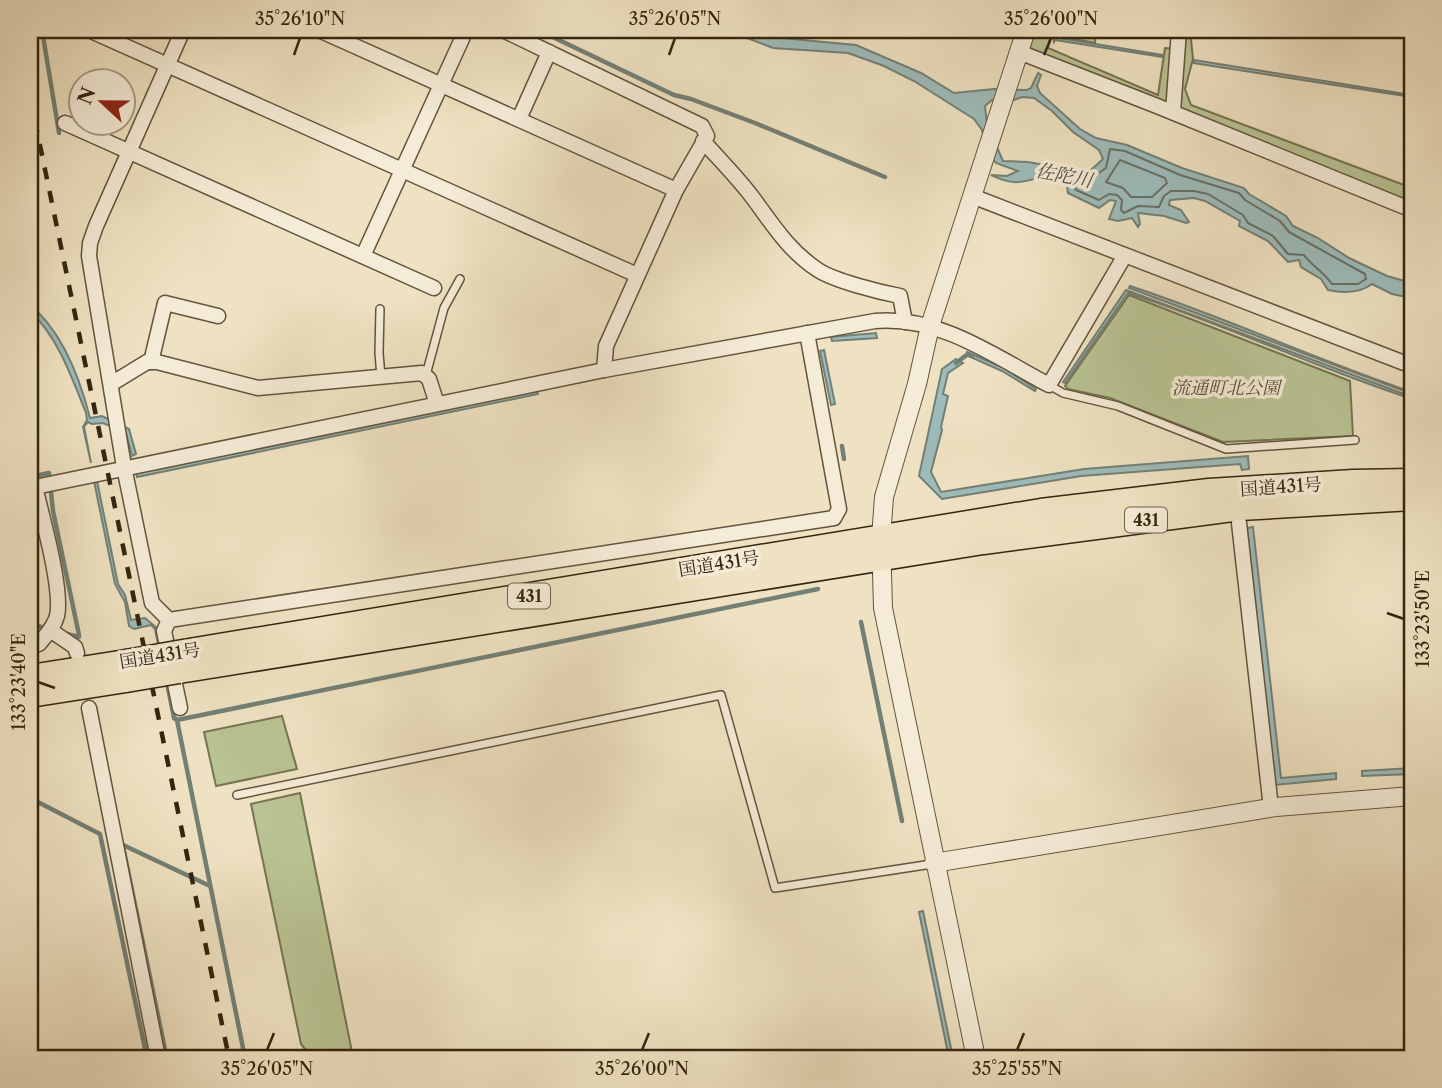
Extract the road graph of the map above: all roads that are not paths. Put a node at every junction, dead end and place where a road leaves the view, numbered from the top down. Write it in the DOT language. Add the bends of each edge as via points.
graph roads {
  1 [pos="89,30"];
  2 [pos="183,30"];
  3 [pos="319,30"];
  4 [pos="466,30"];
  5 [pos="503,30"];
  6 [pos="1026,30"];
  7 [pos="1179,30"];
  8 [pos="549,52"];
  9 [pos="1017,58"];
  10 [pos="168,65"];
  11 [pos="442,83"];
  12 [pos="1173,112"];
  13 [pos="519,119"];
  14 [pos="65,123"];
  15 [pos="704,141"];
  16 [pos="129,151"];
  17 [pos="402,170"];
  18 [pos="676,190"];
  19 [pos="973,192"];
  20 [pos="1412,209"];
  21 [pos="363,256"];
  22 [pos="1124,257"];
  23 [pos="637,275"];
  24 [pos="460,279"];
  25 [pos="434,288"];
  26 [pos="380,309"];
  27 [pos="218,316"];
  28 [pos="905,321"];
  29 [pos="930,326"];
  30 [pos="807,333"];
  31 [pos="151,362"];
  32 [pos="1412,366"];
  33 [pos="604,370"];
  34 [pos="426,376"];
  35 [pos="381,378"];
  36 [pos="111,384"];
  37 [pos="1049,385"];
  38 [pos="437,404"];
  39 [pos="1354,440"];
  40 [pos="124,467"];
  41 [pos="1412,481"];
  42 [pos="32,487"];
  43 [pos="1412,498"];
  44 [pos="1239,523"];
  45 [pos="881,548"];
  46 [pos="169,620"];
  47 [pos="50,630"];
  48 [pos="30,645"];
  49 [pos="77,653"];
  50 [pos="126,671"];
  51 [pos="30,677"];
  52 [pos="30,695"];
  53 [pos="89,708"];
  54 [pos="180,708"];
  55 [pos="237,795"];
  56 [pos="1412,796"];
  57 [pos="1271,808"];
  58 [pos="934,863"];
  59 [pos="158,1058"];
  60 [pos="976,1058"];
  1 -- 10 [label="street"];
  2 -- 10 [label="street"];
  3 -- 11 [label="street"];
  4 -- 11 [label="street"];
  5 -- 8 [label="street"];
  6 -- 9 [label="street"];
  7 -- 12 [label="street"];
  8 -- 13 [label="street"];
  8 -- 15 [label="street" via="702,126 707,136"];
  9 -- 12 [label="street"];
  9 -- 19 [label="street"];
  10 -- 16 [label="street"];
  10 -- 17 [label="street"];
  11 -- 13 [label="street"];
  11 -- 17 [label="street"];
  12 -- 20 [label="street"];
  13 -- 18 [label="street"];
  14 -- 16 [label="street"];
  15 -- 18 [label="street"];
  15 -- 28 [label="street" via="794,252 820,272 900,296"];
  16 -- 21 [label="street"];
  16 -- 36 [label="street" via="90,243"];
  17 -- 21 [label="street"];
  17 -- 23 [label="street"];
  18 -- 23 [label="street"];
  19 -- 22 [label="street"];
  19 -- 29 [label="street"];
  21 -- 25 [label="street"];
  22 -- 32 [label="street"];
  22 -- 37 [label="street"];
  23 -- 33 [label="street" via="606,346"];
  24 -- 34 [label="lane" via="444,308"];
  26 -- 35 [label="lane"];
  27 -- 31 [label="street" via="165,303"];
  28 -- 29 [label="street"];
  28 -- 30 [label="street" via="875,321"];
  29 -- 37 [label="street" via="947,330"];
  29 -- 45 [label="street" via="884,497"];
  30 -- 33 [label="street"];
  30 -- 46 [label="street" via="839,509 834,517"];
  31 -- 35 [label="street" via="250,387"];
  31 -- 36 [label="street"];
  33 -- 38 [label="street"];
  34 -- 35 [label="street"];
  34 -- 38 [label="street"];
  36 -- 40 [label="street"];
  37 -- 39 [label="lane" via="1063,393 1118,406 1226,449"];
  38 -- 40 [label="street"];
  40 -- 42 [label="street"];
  40 -- 46 [label="street" via="152,603"];
  41 -- 45 [label="highway, 国道431号 / 431" via="1209,492 1041,511"];
  42 -- 47 [label="street" via="58,593 57,616"];
  43 -- 45 [label="highway, 国道431号 / 431" via="1240,508"];
  44 -- 57 [label="street"];
  45 -- 50 [label="highway, 国道431号 / 431, bridge"];
  45 -- 58 [label="street" via="883,608"];
  46 -- 54 [label="street" via="164,631"];
  47 -- 48 [label="street" via="39,644"];
  47 -- 49 [label="street"];
  50 -- 51 [label="highway, 国道431号 / 431"];
  50 -- 52 [label="highway, 国道431号 / 431"];
  53 -- 59 [label="street"];
  55 -- 58 [label="lane" via="721,695 775,888"];
  56 -- 57 [label="street"];
  57 -- 58 [label="street"];
  58 -- 60 [label="street"];
}
